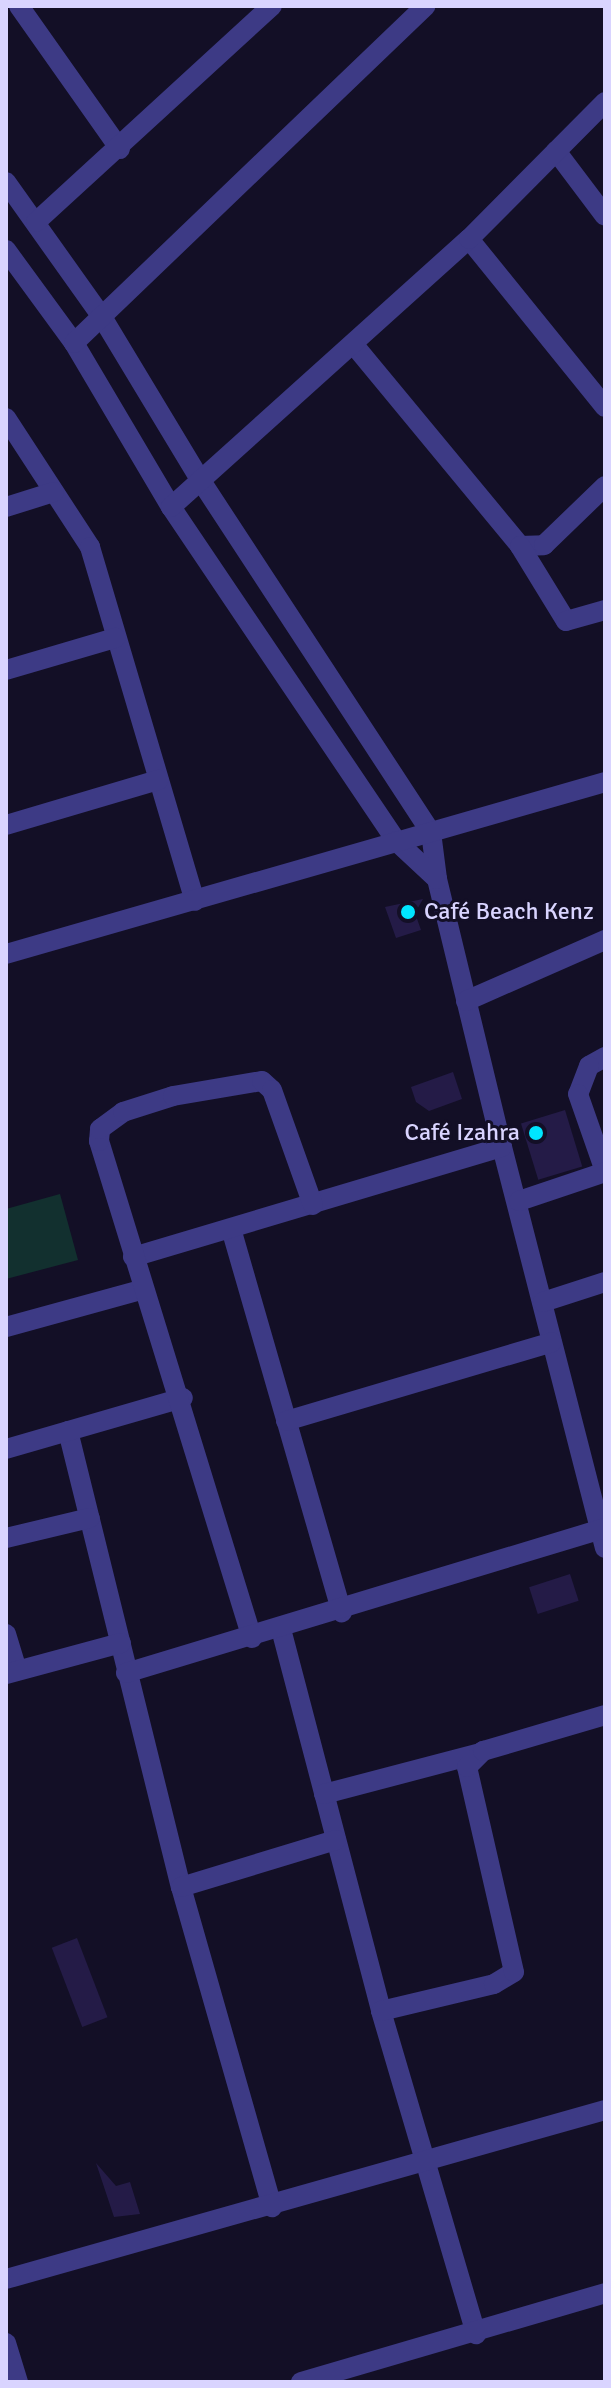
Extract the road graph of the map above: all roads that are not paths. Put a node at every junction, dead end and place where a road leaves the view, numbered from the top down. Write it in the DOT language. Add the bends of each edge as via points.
graph roads {
  1 [pos="19,6"];
  2 [pos="272,6"];
  3 [pos="425,6"];
  4 [pos="605,102"];
  5 [pos="120,149"];
  6 [pos="556,151"];
  7 [pos="6,182"];
  8 [pos="605,216"];
  9 [pos="36,222"];
  10 [pos="469,239"];
  11 [pos="6,250"];
  12 [pos="102,317"];
  13 [pos="74,343"];
  14 [pos="354,345"];
  15 [pos="605,407"];
  16 [pos="6,418"];
  17 [pos="201,481"];
  18 [pos="605,486"];
  19 [pos="54,492"];
  20 [pos="6,507"];
  21 [pos="171,507"];
  22 [pos="520,546"];
  23 [pos="605,610"];
  24 [pos="115,638"];
  25 [pos="6,670"];
  26 [pos="158,780"];
  27 [pos="605,782"];
  28 [pos="6,825"];
  29 [pos="431,832"];
  30 [pos="396,841"];
  31 [pos="437,879"];
  32 [pos="195,901"];
  33 [pos="605,940"];
  34 [pos="6,954"];
  35 [pos="466,1001"];
  36 [pos="605,1057"];
  37 [pos="502,1147"];
  38 [pos="605,1172"];
  39 [pos="519,1201"];
  40 [pos="313,1205"];
  41 [pos="232,1232"];
  42 [pos="133,1257"];
  43 [pos="605,1282"];
  44 [pos="144,1289"];
  45 [pos="543,1302"];
  46 [pos="6,1327"];
  47 [pos="552,1342"];
  48 [pos="183,1398"];
  49 [pos="286,1421"];
  50 [pos="68,1431"];
  51 [pos="6,1449"];
  52 [pos="90,1518"];
  53 [pos="603,1535"];
  54 [pos="6,1538"];
  55 [pos="342,1612"];
  56 [pos="281,1629"];
  57 [pos="6,1634"];
  58 [pos="252,1638"];
  59 [pos="121,1643"];
  60 [pos="12,1672"];
  61 [pos="126,1673"];
  62 [pos="605,1715"];
  63 [pos="480,1753"];
  64 [pos="324,1794"];
  65 [pos="336,1840"];
  66 [pos="181,1887"];
  67 [pos="381,2011"];
  68 [pos="605,2110"];
  69 [pos="424,2162"];
  70 [pos="272,2207"];
  71 [pos="6,2279"];
  72 [pos="605,2293"];
  73 [pos="476,2334"];
  74 [pos="6,2343"];
  75 [pos="18,2382"];
  76 [pos="301,2382"];
  1 -- 5 [label="street"];
  2 -- 5 [label="street"];
  3 -- 12 [label="street"];
  4 -- 6 [label="street"];
  5 -- 9 [label="street"];
  6 -- 8 [label="street"];
  6 -- 10 [label="street"];
  7 -- 9 [label="street"];
  9 -- 12 [label="street"];
  10 -- 14 [label="street"];
  10 -- 15 [label="street"];
  11 -- 13 [label="street"];
  12 -- 13 [label="street"];
  12 -- 17 [label="street"];
  13 -- 21 [label="street"];
  14 -- 17 [label="street"];
  14 -- 22 [label="street"];
  16 -- 19 [label="street"];
  17 -- 21 [label="street"];
  17 -- 29 [label="street"];
  18 -- 22 [label="street" via="544,545"];
  19 -- 20 [label="street"];
  19 -- 24 [label="street" via="90,547"];
  21 -- 30 [label="street"];
  22 -- 23 [label="street" via="566,621"];
  24 -- 25 [label="street"];
  24 -- 26 [label="street"];
  26 -- 28 [label="street"];
  26 -- 32 [label="street"];
  27 -- 29 [label="street"];
  29 -- 30 [label="street"];
  29 -- 31 [label="street"];
  30 -- 31 [label="street"];
  30 -- 32 [label="street"];
  31 -- 35 [label="street"];
  32 -- 34 [label="street"];
  33 -- 35 [label="street"];
  35 -- 37 [label="street"];
  36 -- 38 [label="street" via="589,1066 578,1094"];
  37 -- 39 [label="street"];
  37 -- 40 [label="street"];
  38 -- 39 [label="street"];
  39 -- 45 [label="street"];
  40 -- 41 [label="street"];
  40 -- 42 [label="street" via="269,1084 251,1079 173,1096 123,1112 100,1129"];
  41 -- 42 [label="street"];
  41 -- 49 [label="street"];
  42 -- 44 [label="street"];
  43 -- 45 [label="street"];
  44 -- 46 [label="street"];
  44 -- 48 [label="street"];
  45 -- 47 [label="street"];
  47 -- 49 [label="street"];
  47 -- 53 [label="street"];
  48 -- 50 [label="street"];
  48 -- 58 [label="street"];
  49 -- 55 [label="street"];
  50 -- 51 [label="street"];
  50 -- 52 [label="street"];
  52 -- 54 [label="street"];
  52 -- 59 [label="street"];
  53 -- 55 [label="street"];
  55 -- 56 [label="street"];
  56 -- 58 [label="street"];
  56 -- 64 [label="street"];
  57 -- 60 [label="street"];
  58 -- 61 [label="street"];
  59 -- 60 [label="street"];
  59 -- 61 [label="street"];
  61 -- 66 [label="street"];
  62 -- 63 [label="street"];
  63 -- 64 [label="street"];
  63 -- 67 [label="street" via="466,1776 514,1972 494,1984"];
  64 -- 65 [label="street"];
  65 -- 66 [label="street"];
  65 -- 67 [label="street"];
  66 -- 70 [label="street"];
  67 -- 69 [label="street"];
  68 -- 69 [label="street"];
  69 -- 70 [label="street"];
  69 -- 73 [label="street"];
  70 -- 71 [label="street"];
  72 -- 73 [label="street"];
  73 -- 76 [label="street"];
  74 -- 75 [label="street"];
}
